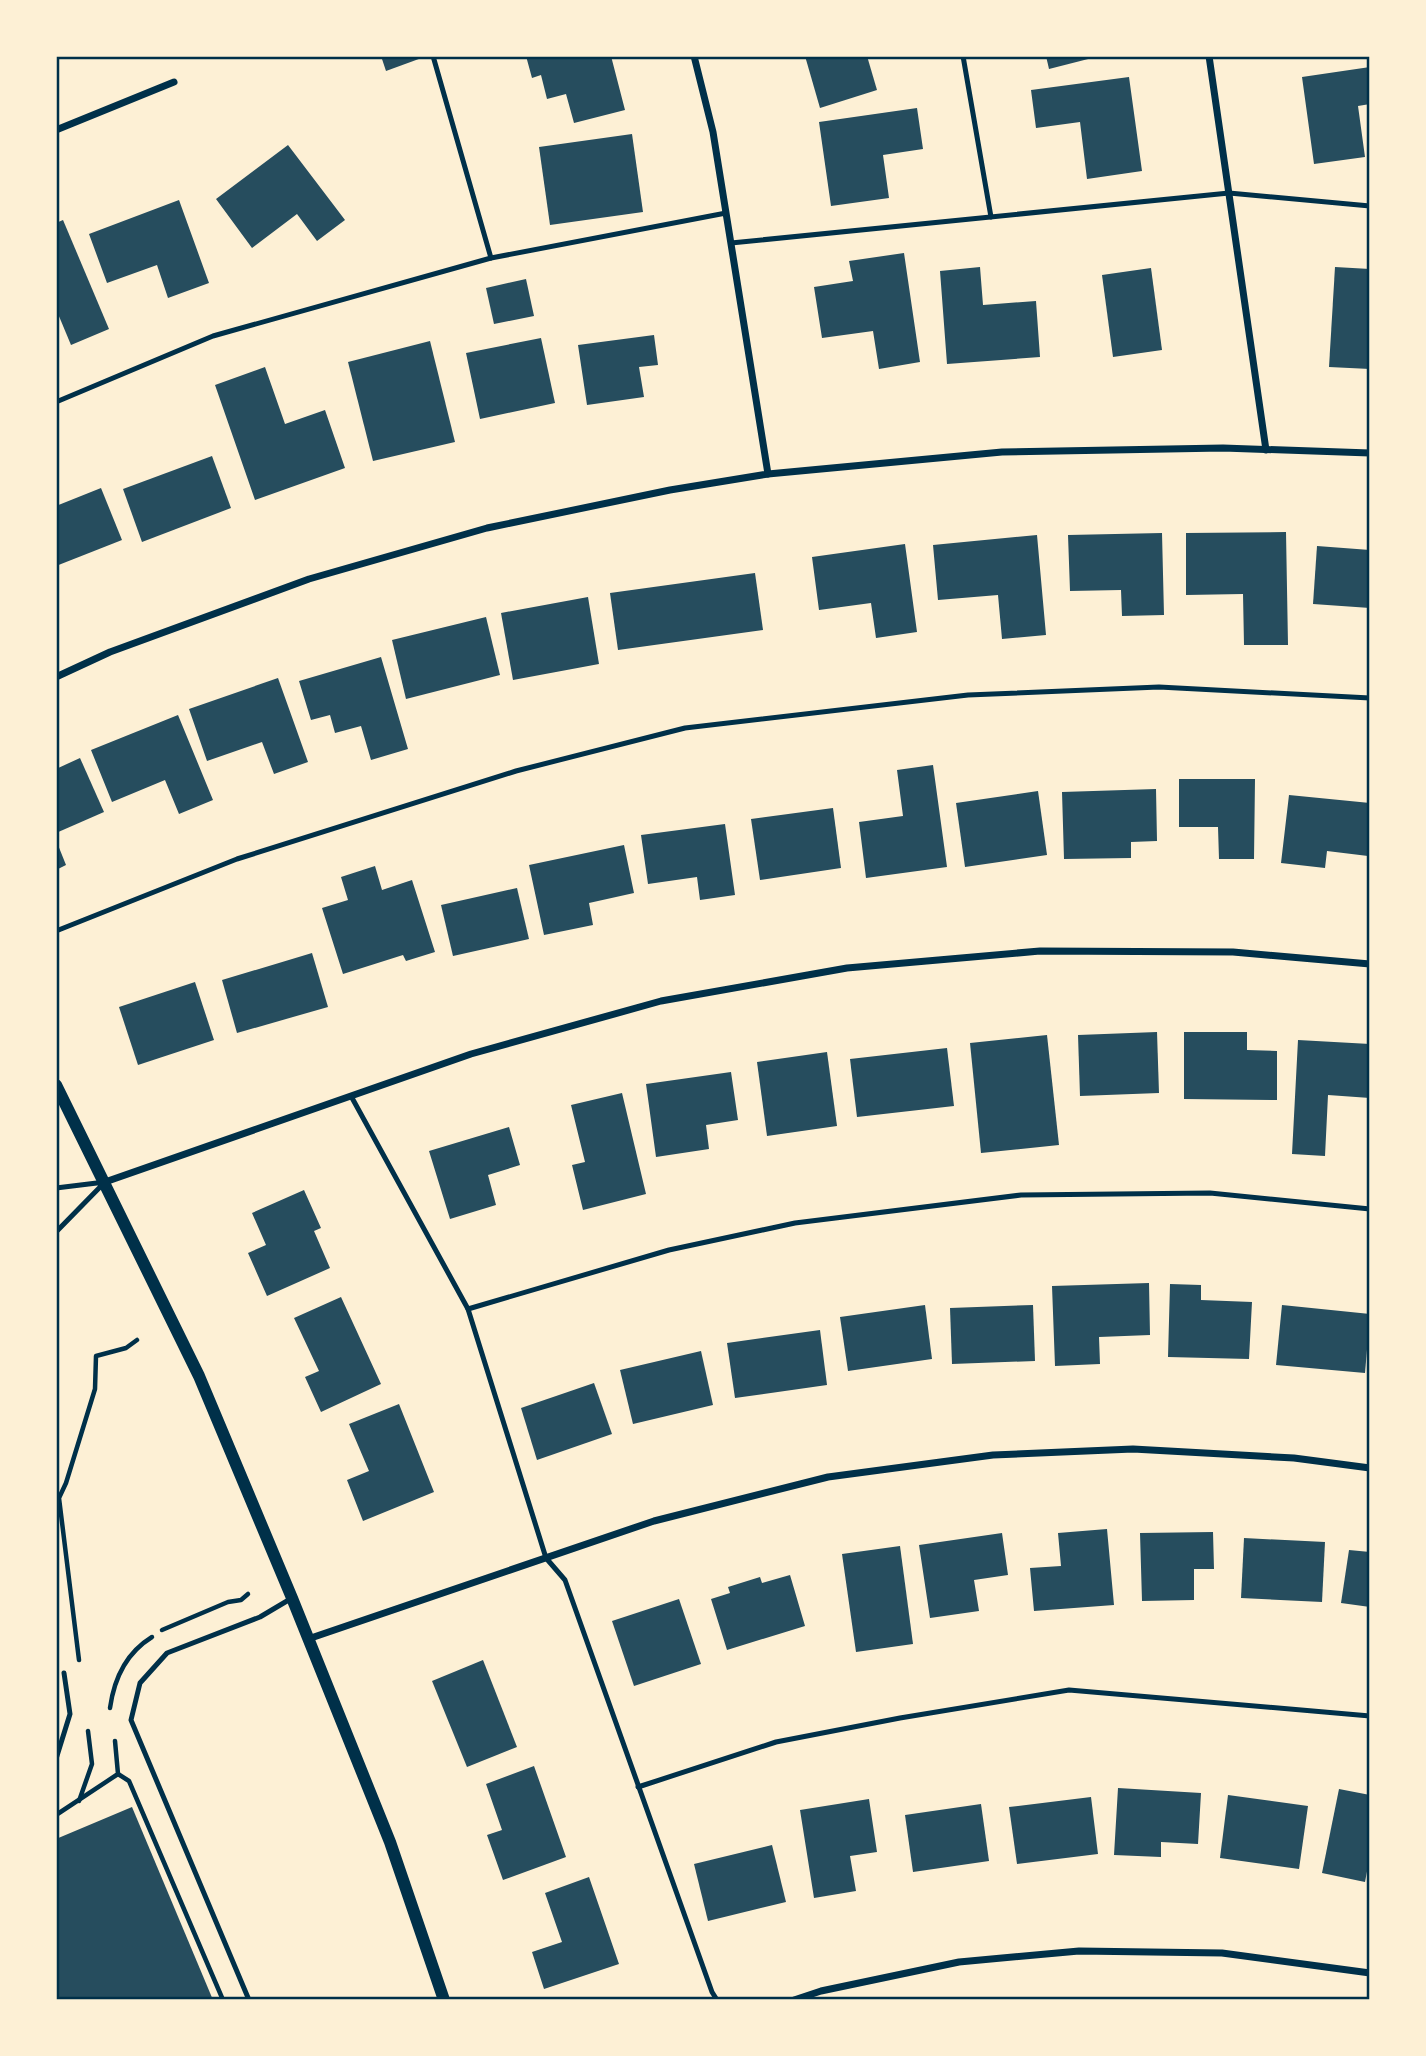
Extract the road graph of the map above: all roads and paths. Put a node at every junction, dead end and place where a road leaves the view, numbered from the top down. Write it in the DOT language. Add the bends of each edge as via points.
graph roads {
  1 [pos="433,56"];
  2 [pos="694,56"];
  3 [pos="962,56"];
  4 [pos="1209,56"];
  5 [pos="174,82"];
  6 [pos="56,130"];
  7 [pos="1228,193"];
  8 [pos="1370,206"];
  9 [pos="726,213"];
  10 [pos="991,217"];
  11 [pos="731,243"];
  12 [pos="491,258"];
  13 [pos="56,402"];
  14 [pos="1266,450"];
  15 [pos="1370,453"];
  16 [pos="768,474"];
  17 [pos="56,677"];
  18 [pos="1370,698"];
  19 [pos="56,931"];
  20 [pos="1370,964"];
  21 [pos="56,1085"];
  22 [pos="351,1096"];
  23 [pos="105,1182"];
  24 [pos="56,1188"];
  25 [pos="1370,1209"];
  26 [pos="56,1232"];
  27 [pos="468,1310"];
  28 [pos="137,1340"];
  29 [pos="1370,1468"];
  30 [pos="546,1558"];
  31 [pos="292,1598"];
  32 [pos="308,1639"];
  33 [pos="80,1667"];
  34 [pos="64,1673"];
  35 [pos="1370,1716"];
  36 [pos="87,1722"];
  37 [pos="56,1759"];
  38 [pos="118,1774"];
  39 [pos="638,1787"];
  40 [pos="79,1801"];
  41 [pos="1370,1973"];
  42 [pos="223,2000"];
  43 [pos="249,2000"];
  44 [pos="444,2000"];
  45 [pos="717,2000"];
  46 [pos="794,2000"];
  1 -- 12 [label="lane"];
  2 -- 9 [label="street"];
  3 -- 10 [label="lane"];
  4 -- 7 [label="street"];
  5 -- 6 [label="street"];
  7 -- 8 [label="lane"];
  7 -- 10 [label="lane"];
  7 -- 14 [label="street"];
  9 -- 11 [label="street"];
  9 -- 12 [label="lane"];
  10 -- 11 [label="lane"];
  11 -- 16 [label="street"];
  12 -- 13 [label="lane" via="214,336"];
  14 -- 15 [label="street"];
  14 -- 16 [label="street" via="1002,452"];
  16 -- 17 [label="street" via="670,489 487,528 322,575 110,652"];
  18 -- 19 [label="lane" via="1159,687 982,694 685,728 516,771 237,859"];
  20 -- 22 [label="street" via="1233,952 1040,951 847,968 661,1001 471,1054"];
  21 -- 23 [label="street"];
  22 -- 23 [label="street"];
  22 -- 27 [label="lane"];
  23 -- 24 [label="lane"];
  23 -- 26 [label="lane"];
  23 -- 31 [label="street" via="199,1376"];
  25 -- 27 [label="lane" via="1210,1193 1021,1195 795,1223 669,1250"];
  27 -- 30 [label="lane"];
  28 -- 33 [label="path" via="96,1356 95,1389 59,1498"];
  29 -- 30 [label="street" via="1294,1458 1133,1449 993,1454 828,1477 654,1521"];
  30 -- 32 [label="street"];
  30 -- 39 [label="lane" via="565,1580"];
  31 -- 32 [label="street"];
  31 -- 43 [label="lane" via="260,1617 167,1653 140,1683 131,1720"];
  32 -- 44 [label="street" via="390,1842"];
  34 -- 37 [label="lane" via="70,1714"];
  35 -- 39 [label="lane" via="1069,1690 776,1742"];
  36 -- 40 [label="path" via="92,1764"];
  38 -- 42 [label="path" via="129,1781"];
  39 -- 45 [label="lane"];
  41 -- 46 [label="street" via="1222,1953 1079,1951 959,1962"];
}
